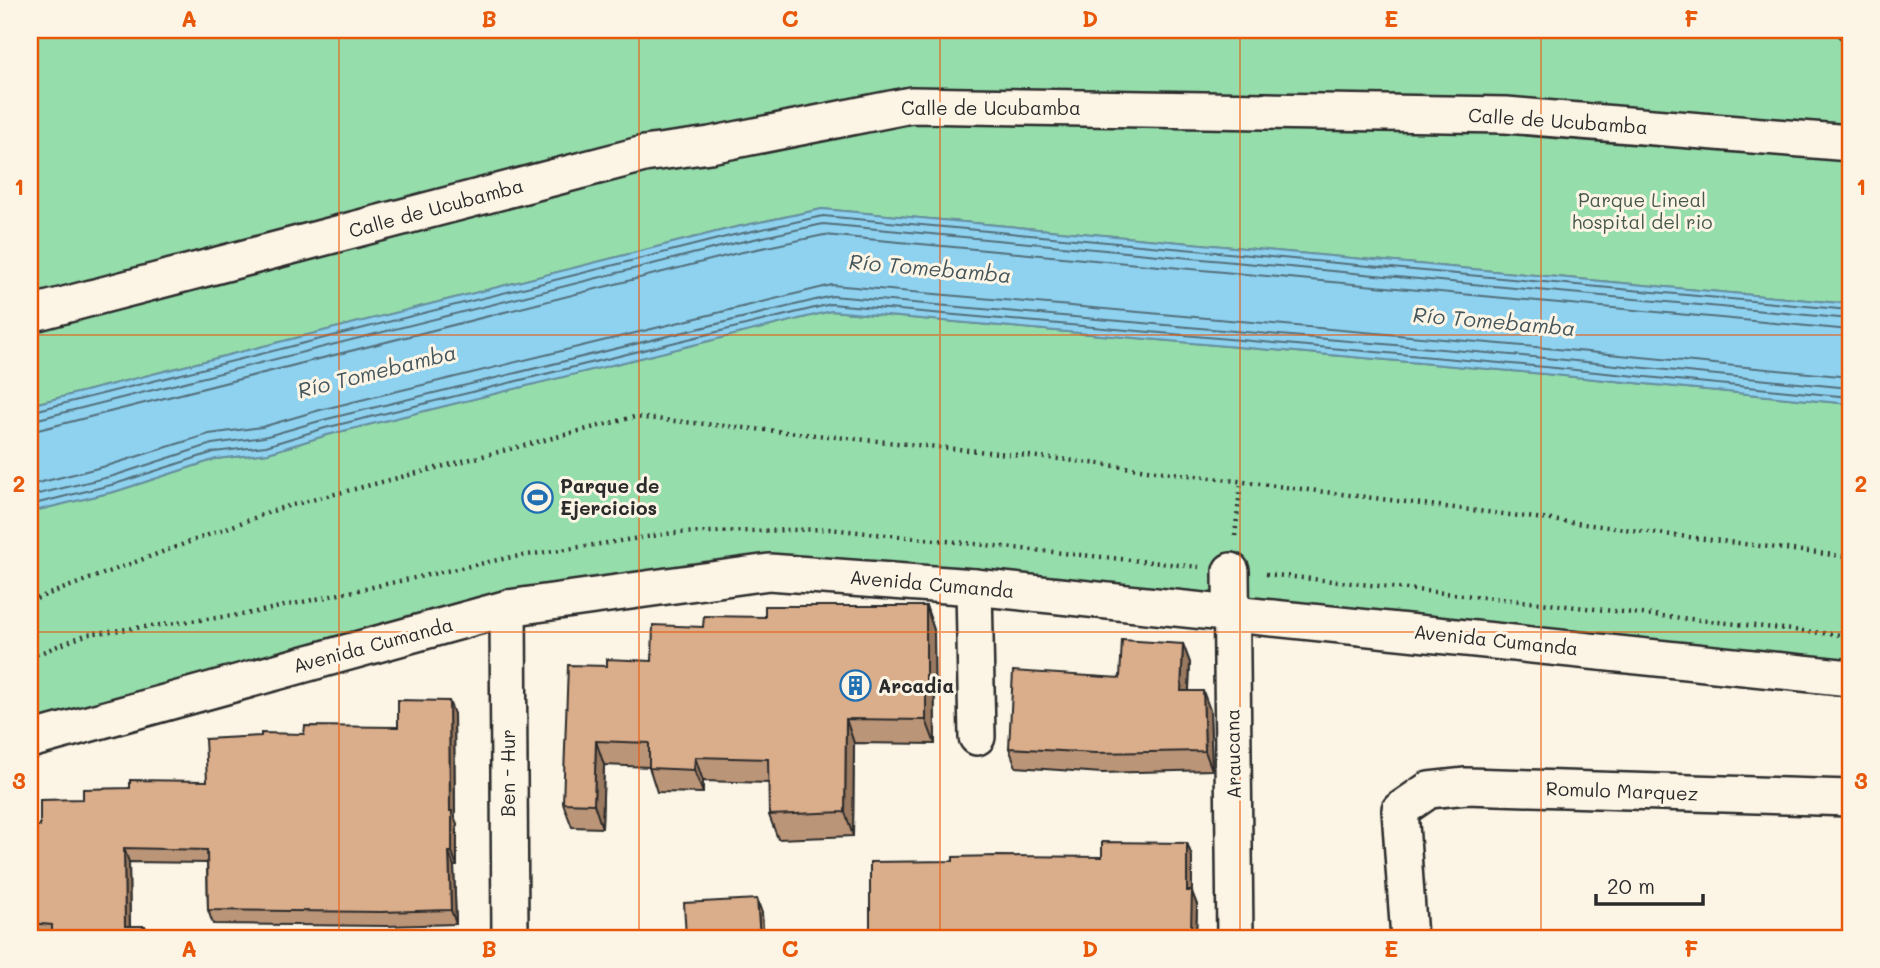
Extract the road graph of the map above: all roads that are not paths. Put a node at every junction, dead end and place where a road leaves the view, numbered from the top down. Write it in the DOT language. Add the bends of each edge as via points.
graph roads {
  1 [pos="1850,143"];
  2 [pos="30,314"];
  3 [pos="1231,571"];
  4 [pos="974,587"];
  5 [pos="508,608"];
  6 [pos="1232,612"];
  7 [pos="1850,678"];
  8 [pos="977,737"];
  9 [pos="30,740"];
  10 [pos="1850,798"];
  11 [pos="510,938"];
  12 [pos="1235,938"];
  13 [pos="1409,938"];
  1 -- 2 [label="street, Calle de Ucubamba" via="1506,115 911,104 644,154"];
  3 -- 6 [label="street, Araucana"];
  4 -- 5 [label="street, Avenida Cumanda" via="769,572"];
  4 -- 6 [label="street, Avenida Cumanda"];
  4 -- 8 [label="street"];
  5 -- 9 [label="street, Avenida Cumanda"];
  5 -- 11 [label="street, Ben - Hur"];
  6 -- 7 [label="street, Avenida Cumanda"];
  6 -- 12 [label="street, Araucana"];
  10 -- 13 [label="street, Romulo Marquez" via="1466,786 1429,790 1400,810"];
}
